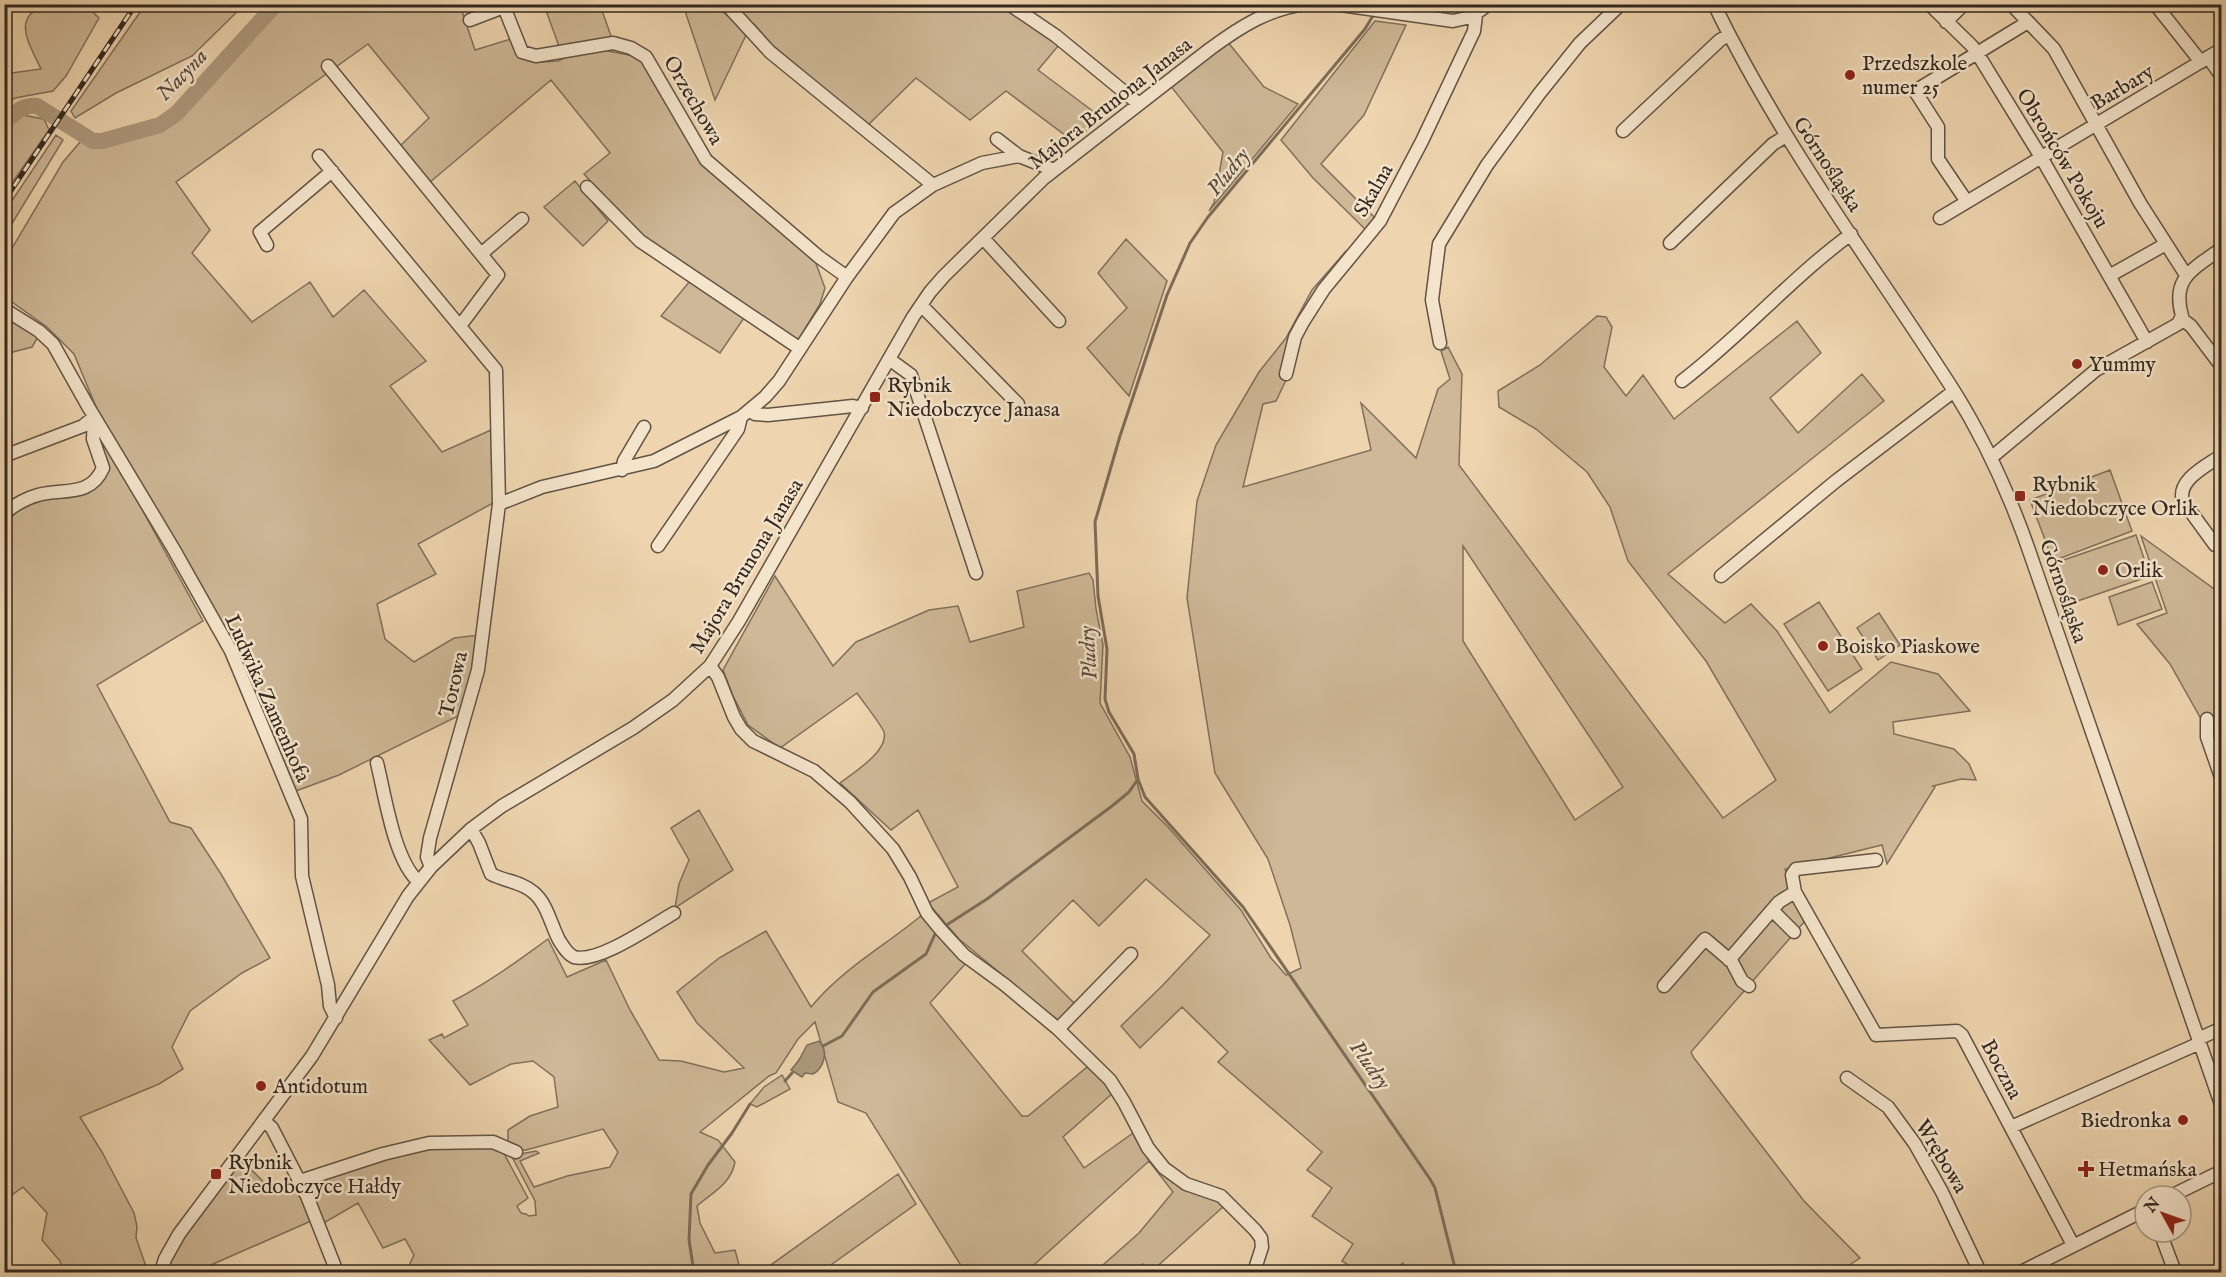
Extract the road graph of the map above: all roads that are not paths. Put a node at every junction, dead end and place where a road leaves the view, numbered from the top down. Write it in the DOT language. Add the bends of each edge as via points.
graph roads {
  1 [pos="726,4"];
  2 [pos="1009,4"];
  3 [pos="1307,4"];
  4 [pos="1334,4"];
  5 [pos="1490,4"];
  6 [pos="1621,4"];
  7 [pos="1714,4"];
  8 [pos="1929,4"];
  9 [pos="1964,4"];
  10 [pos="2011,4"];
  11 [pos="2155,4"];
  12 [pos="1360,7"];
  13 [pos="1476,15"];
  14 [pos="470,20"];
  15 [pos="1946,22"];
  16 [pos="2028,22"];
  17 [pos="1729,35"];
  18 [pos="2222,49"];
  19 [pos="1978,54"];
  20 [pos="2204,59"];
  21 [pos="328,66"];
  22 [pos="2222,77"];
  23 [pos="1140,104"];
  24 [pos="2096,125"];
  25 [pos="1623,131"];
  26 [pos="1786,136"];
  27 [pos="997,139"];
  28 [pos="320,156"];
  29 [pos="1019,156"];
  30 [pos="2041,157"];
  31 [pos="1054,170"];
  32 [pos="332,171"];
  33 [pos="933,185"];
  34 [pos="587,187"];
  35 [pos="1967,202"];
  36 [pos="1940,218"];
  37 [pos="522,219"];
  38 [pos="1851,234"];
  39 [pos="983,238"];
  40 [pos="1670,243"];
  41 [pos="2166,244"];
  42 [pos="267,245"];
  43 [pos="2222,248"];
  44 [pos="481,254"];
  45 [pos="2186,275"];
  46 [pos="2109,276"];
  47 [pos="847,277"];
  48 [pos="921,305"];
  49 [pos="4,309"];
  50 [pos="2182,319"];
  51 [pos="1059,321"];
  52 [pos="459,326"];
  53 [pos="2147,342"];
  54 [pos="1440,344"];
  55 [pos="799,348"];
  56 [pos="889,359"];
  57 [pos="2222,367"];
  58 [pos="1286,374"];
  59 [pos="1683,381"];
  60 [pos="1954,391"];
  61 [pos="1018,405"];
  62 [pos="862,408"];
  63 [pos="746,414"];
  64 [pos="94,417"];
  65 [pos="644,427"];
  66 [pos="2222,455"];
  67 [pos="4,456"];
  68 [pos="1992,457"];
  69 [pos="622,470"];
  70 [pos="499,504"];
  71 [pos="4,513"];
  72 [pos="2222,541"];
  73 [pos="658,546"];
  74 [pos="976,573"];
  75 [pos="1721,576"];
  76 [pos="710,666"];
  77 [pos="2207,719"];
  78 [pos="377,763"];
  79 [pos="2222,780"];
  80 [pos="471,829"];
  81 [pos="1876,860"];
  82 [pos="431,867"];
  83 [pos="419,882"];
  84 [pos="1795,892"];
  85 [pos="1772,910"];
  86 [pos="674,913"];
  87 [pos="1794,932"];
  88 [pos="1131,954"];
  89 [pos="1730,960"];
  90 [pos="1664,986"];
  91 [pos="1749,986"];
  92 [pos="336,1018"];
  93 [pos="2222,1028"];
  94 [pos="1058,1029"];
  95 [pos="2199,1041"];
  96 [pos="1846,1078"];
  97 [pos="2222,1107"];
  98 [pos="264,1121"];
  99 [pos="2011,1127"];
  100 [pos="516,1152"];
  101 [pos="2222,1171"];
  102 [pos="300,1180"];
  103 [pos="2193,1185"];
  104 [pos="2133,1216"];
  105 [pos="2164,1244"];
  106 [pos="2073,1245"];
  107 [pos="161,1272"];
  108 [pos="336,1272"];
  109 [pos="1255,1272"];
  110 [pos="1980,1272"];
  111 [pos="2021,1272"];
  112 [pos="2175,1272"];
  1 -- 33 [label="street" via="770,52"];
  2 -- 23 [label="street" via="1056,36"];
  3 -- 23 [label="street, Majora Brunona Janasa" via="1272,11 1243,26"];
  4 -- 12 [label="street"];
  5 -- 13 [label="street"];
  6 -- 54 [label="street" via="1580,43 1539,94 1487,165 1439,244 1432,300"];
  7 -- 17 [label="street, Górnośląska"];
  8 -- 15 [label="street, Obrońców Pokoju"];
  9 -- 15 [label="street"];
  10 -- 16 [label="street"];
  11 -- 20 [label="street"];
  12 -- 13 [label="street" via="1447,20"];
  13 -- 58 [label="street, Skalna" via="1474,32 1380,221 1311,307 1295,338"];
  14 -- 47 [label="street, Orzechowa" via="504,7 522,52 536,56 613,43 646,57 706,160"];
  15 -- 19 [label="street, Obrońców Pokoju"];
  16 -- 19 [label="street"];
  16 -- 24 [label="street" via="2054,49"];
  17 -- 25 [label="street"];
  17 -- 26 [label="street, Górnośląska"];
  18 -- 20 [label="street, Barbary"];
  19 -- 30 [label="street, Obrońców Pokoju"];
  19 -- 35 [label="street" via="1915,91 1938,127 1938,159"];
  20 -- 22 [label="street"];
  20 -- 24 [label="street, Barbary"];
  21 -- 44 [label="street"];
  23 -- 31 [label="street, Majora Brunona Janasa"];
  24 -- 30 [label="street, Barbary"];
  24 -- 41 [label="street"];
  26 -- 38 [label="street, Górnośląska"];
  26 -- 40 [label="street"];
  27 -- 29 [label="street"];
  28 -- 32 [label="street"];
  29 -- 31 [label="street"];
  29 -- 33 [label="street" via="982,163"];
  30 -- 35 [label="street, Barbary"];
  30 -- 46 [label="street, Obrońców Pokoju"];
  31 -- 39 [label="street, Majora Brunona Janasa"];
  32 -- 42 [label="street" via="260,232"];
  32 -- 52 [label="street"];
  33 -- 47 [label="street" via="894,213"];
  34 -- 55 [label="street" via="640,241"];
  35 -- 36 [label="street, Barbary"];
  37 -- 44 [label="street"];
  38 -- 59 [label="street"];
  38 -- 60 [label="street, Górnośląska"];
  39 -- 48 [label="street, Majora Brunona Janasa"];
  39 -- 51 [label="street"];
  41 -- 45 [label="street"];
  41 -- 46 [label="street"];
  43 -- 45 [label="street"];
  44 -- 52 [label="street" via="498,275"];
  45 -- 50 [label="street" via="2178,297"];
  46 -- 53 [label="street, Obrońców Pokoju"];
  47 -- 55 [label="street"];
  48 -- 56 [label="street, Majora Brunona Janasa"];
  48 -- 61 [label="street"];
  49 -- 64 [label="street, Ludwika Zamenhofa" via="53,344"];
  50 -- 53 [label="street"];
  50 -- 57 [label="street"];
  52 -- 70 [label="street" via="496,370"];
  53 -- 68 [label="street" via="2100,367"];
  55 -- 63 [label="street" via="772,390"];
  56 -- 62 [label="street, Majora Brunona Janasa"];
  56 -- 74 [label="street" via="911,375"];
  60 -- 68 [label="street, Górnośląska"];
  60 -- 75 [label="street"];
  62 -- 63 [label="street"];
  62 -- 76 [label="street, Majora Brunona Janasa"];
  63 -- 69 [label="street" via="654,461"];
  63 -- 73 [label="street"];
  64 -- 67 [label="street" via="83,426"];
  64 -- 71 [label="street, Ludwika Zamenhofa" via="93,439 103,468 92,485 38,495"];
  64 -- 92 [label="street, Ludwika Zamenhofa" via="231,651 300,819 302,876 330,1006"];
  65 -- 69 [label="street"];
  66 -- 72 [label="street" via="2188,481 2181,496 2215,545"];
  68 -- 95 [label="street, Górnośląska" via="2023,532"];
  69 -- 70 [label="street" via="542,488"];
  70 -- 82 [label="street, Torowa" via="478,670 430,838 427,857"];
  76 -- 80 [label="street, Majora Brunona Janasa" via="649,718 509,801"];
  76 -- 94 [label="street" via="741,729 753,741 814,771 850,801 893,849 940,930 964,955"];
  77 -- 79 [label="street" via="2207,737"];
  78 -- 83 [label="street" via="400,855"];
  80 -- 82 [label="street, Majora Brunona Janasa"];
  80 -- 86 [label="street" via="491,874 536,894 559,940 574,957 609,950"];
  81 -- 84 [label="street" via="1796,869 1792,874"];
  82 -- 83 [label="street, Majora Brunona Janasa"];
  83 -- 92 [label="street, Majora Brunona Janasa"];
  84 -- 85 [label="street"];
  84 -- 99 [label="street, Boczna" via="1876,1035 1957,1031"];
  85 -- 87 [label="street"];
  85 -- 89 [label="street"];
  88 -- 94 [label="street"];
  89 -- 90 [label="street" via="1705,939"];
  89 -- 91 [label="street"];
  92 -- 98 [label="street, Majora Brunona Janasa"];
  93 -- 95 [label="street, Boczna"];
  94 -- 109 [label="street" via="1110,1080 1148,1148 1164,1168 1186,1184 1221,1196 1259,1234 1262,1247"];
  95 -- 97 [label="street, Górnośląska"];
  95 -- 99 [label="street, Boczna"];
  96 -- 110 [label="street, Wrębowa" via="1888,1107 1915,1144 1947,1200"];
  98 -- 102 [label="street" via="272,1128"];
  98 -- 107 [label="street, Majora Brunona Janasa" via="179,1234"];
  99 -- 106 [label="street"];
  100 -- 102 [label="street" via="493,1142 429,1143"];
  101 -- 103 [label="street"];
  102 -- 108 [label="street"];
  104 -- 106 [label="street"];
  105 -- 112 [label="street"];
  106 -- 111 [label="street"];
}
